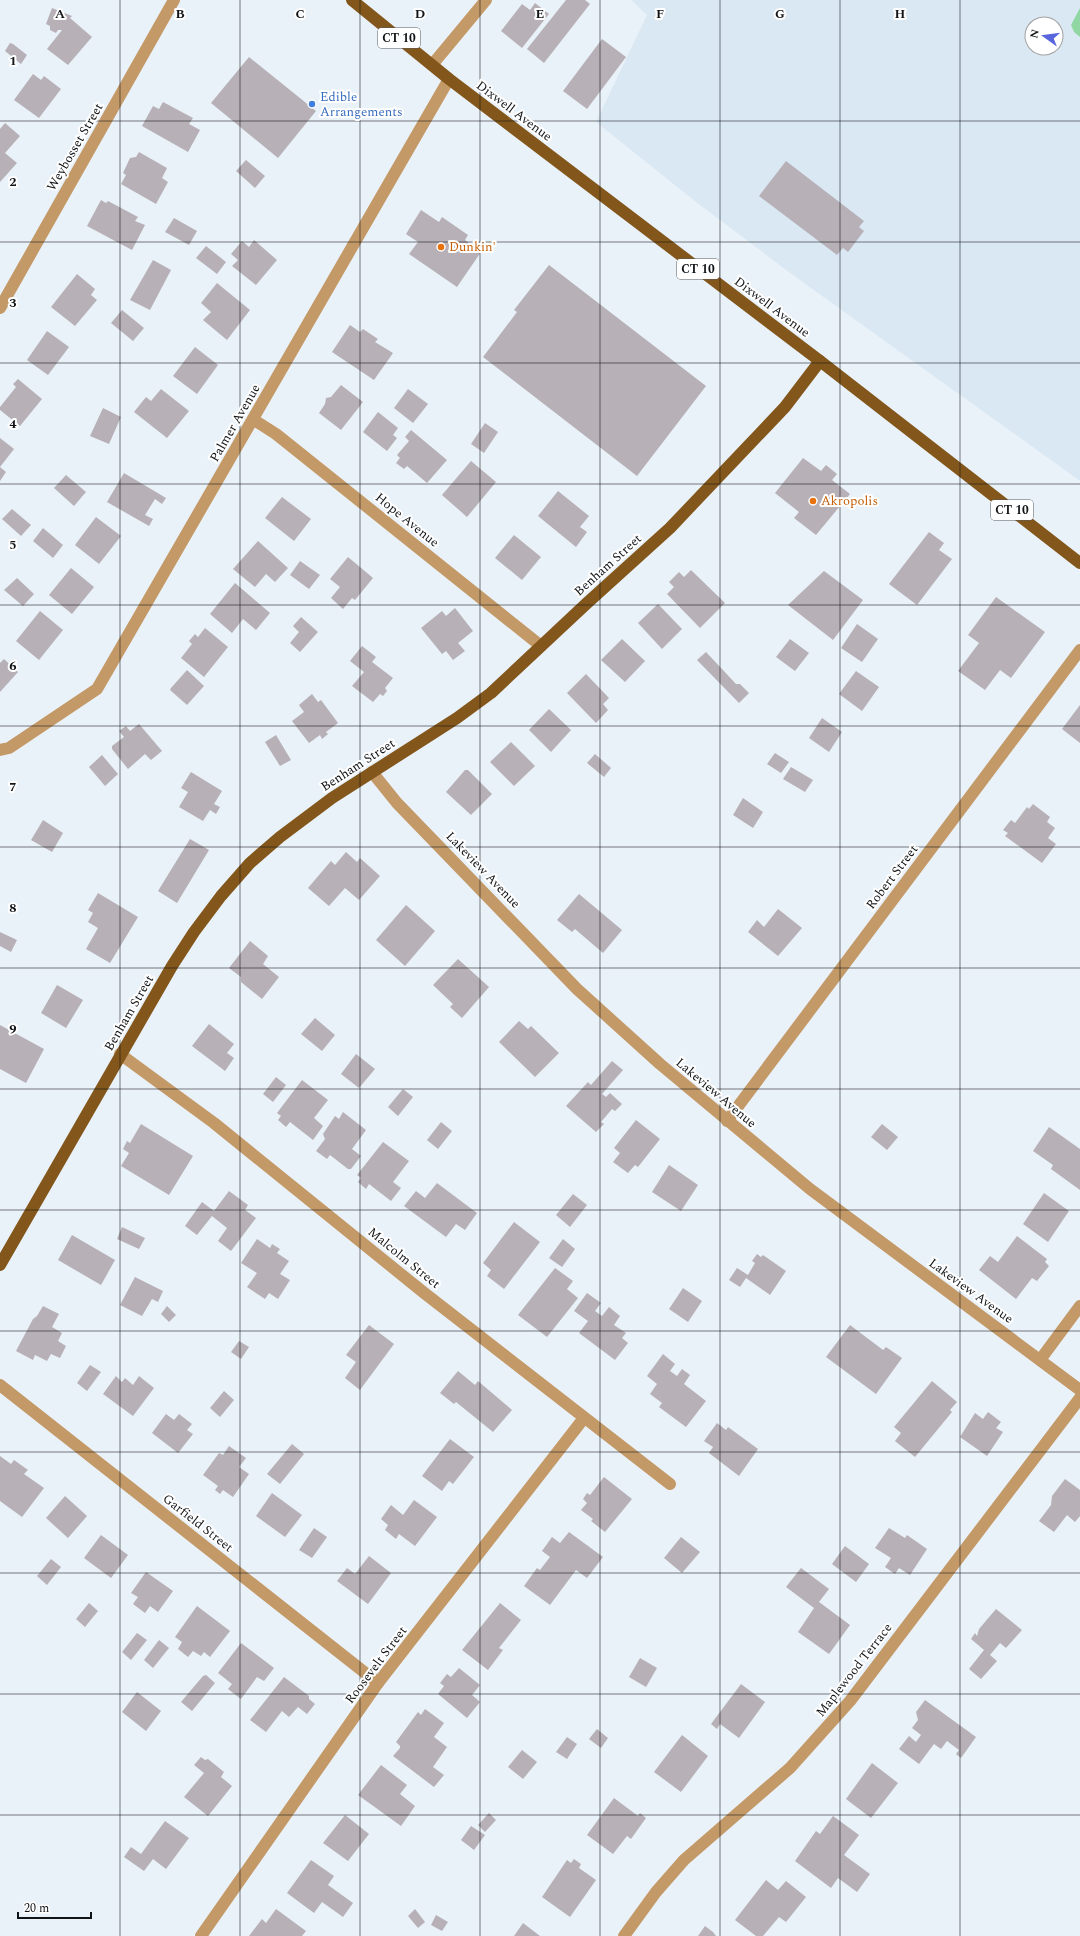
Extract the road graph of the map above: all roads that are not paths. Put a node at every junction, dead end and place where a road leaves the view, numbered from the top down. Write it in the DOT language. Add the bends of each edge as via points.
graph roads {
  1 [pos="174,0"];
  2 [pos="352,0"];
  3 [pos="486,0"];
  4 [pos="432,65"];
  5 [pos="449,79"];
  6 [pos="0,308"];
  7 [pos="820,362"];
  8 [pos="254,420"];
  9 [pos="1080,563"];
  10 [pos="541,646"];
  11 [pos="1080,650"];
  12 [pos="5,749"];
  13 [pos="372,772"];
  14 [pos="120,1054"];
  15 [pos="727,1121"];
  16 [pos="0,1265"];
  17 [pos="1080,1306"];
  18 [pos="1040,1360"];
  19 [pos="0,1385"];
  20 [pos="1080,1390"];
  21 [pos="1080,1398"];
  22 [pos="584,1418"];
  23 [pos="670,1484"];
  24 [pos="378,1683"];
  25 [pos="201,1936"];
  26 [pos="624,1936"];
  1 -- 6 [label="street, Weybosset Street"];
  2 -- 4 [label="main road, Dixwell Avenue / CT 10"];
  3 -- 4 [label="street"];
  4 -- 5 [label="main road, Dixwell Avenue / CT 10"];
  5 -- 7 [label="main road, Dixwell Avenue / CT 10"];
  5 -- 8 [label="street, Palmer Avenue"];
  7 -- 9 [label="main road, Dixwell Avenue / CT 10"];
  7 -- 10 [label="main road, Benham Street" via="785,407 670,528"];
  8 -- 10 [label="street, Hope Avenue" via="276,434"];
  8 -- 12 [label="street, Palmer Avenue" via="97,688"];
  10 -- 13 [label="main road, Benham Street" via="492,692 457,718"];
  11 -- 15 [label="street, Robert Street"];
  13 -- 14 [label="main road, Benham Street" via="280,837 240,874 194,932"];
  13 -- 15 [label="street, Lakeview Avenue" via="397,803 577,989"];
  14 -- 16 [label="main road, Benham Street"];
  14 -- 22 [label="street, Malcolm Street" via="214,1124"];
  15 -- 18 [label="street, Lakeview Avenue" via="810,1189"];
  17 -- 18 [label="street"];
  18 -- 20 [label="street, Lakeview Avenue"];
  19 -- 24 [label="street, Garfield Street"];
  21 -- 26 [label="street, Maplewood Terrace" via="850,1701 790,1768 684,1860 656,1892"];
  22 -- 23 [label="street, Malcolm Street"];
  22 -- 24 [label="street, Roosevelt Street"];
  24 -- 25 [label="street, Roosevelt Street"];
}
